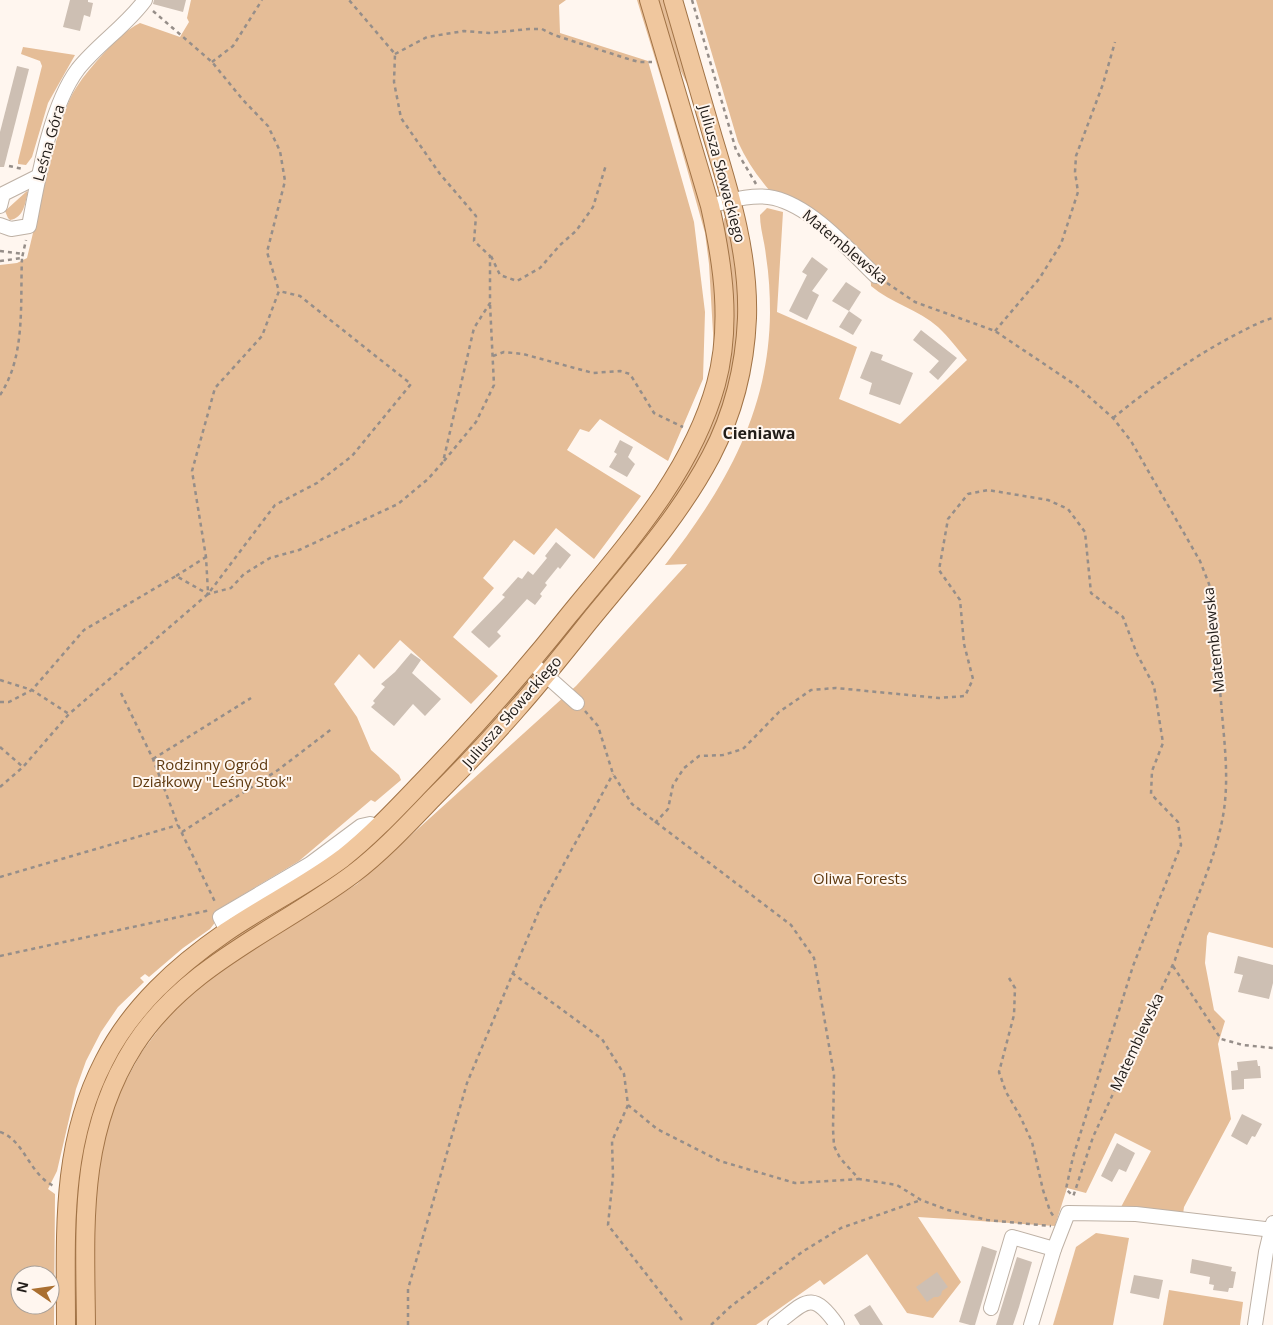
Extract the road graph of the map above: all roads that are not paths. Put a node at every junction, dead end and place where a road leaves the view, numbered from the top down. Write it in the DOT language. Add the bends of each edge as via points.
graph roads {
  1 [pos="649,0"];
  2 [pos="673,0"];
  3 [pos="144,1"];
  4 [pos="39,176"];
  5 [pos="732,200"];
  6 [pos="0,206"];
  7 [pos="710,206"];
  8 [pos="0,225"];
  9 [pos="876,276"];
  10 [pos="532,662"];
  11 [pos="546,676"];
  12 [pos="577,702"];
  13 [pos="1272,1228"];
  14 [pos="1054,1249"];
  15 [pos="991,1308"];
  16 [pos="66,1325"];
  17 [pos="86,1325"];
  18 [pos="775,1325"];
  19 [pos="837,1325"];
  20 [pos="1031,1325"];
  21 [pos="1255,1325"];
  1 -- 7 [label="main road, Juliusza Słowackiego"];
  2 -- 5 [label="main road, Juliusza Słowackiego"];
  3 -- 4 [label="street, Leśna Góra" via="72,78 57,109"];
  4 -- 6 [label="street" via="3,194"];
  4 -- 8 [label="street, Leśna Góra" via="29,226 11,229"];
  5 -- 7 [label="street, Matemblewska"];
  5 -- 9 [label="street, Matemblewska" via="773,197 794,205 818,222"];
  5 -- 11 [label="main road, Juliusza Słowackiego" via="742,245 747,320 736,392 724,427 689,493"];
  7 -- 10 [label="main road, Juliusza Słowackiego" via="723,278 724,319 723,346 708,411 680,470 656,505"];
  10 -- 11 [label="street"];
  10 -- 16 [label="main road, Juliusza Słowackiego" via="464,739 362,841 326,870 221,918 187,961 149,996 118,1036 90,1090 74,1145 66,1211"];
  11 -- 12 [label="street"];
  11 -- 17 [label="main road, Juliusza Słowackiego" via="486,744 362,867 233,951 173,997 134,1046 104,1108 94,1146 86,1206"];
  13 -- 14 [label="street" via="1136,1214 1068,1213"];
  13 -- 21 [label="street"];
  14 -- 15 [label="street" via="1012,1237"];
  14 -- 20 [label="street"];
  18 -- 19 [label="street" via="810,1302 824,1307"];
}
